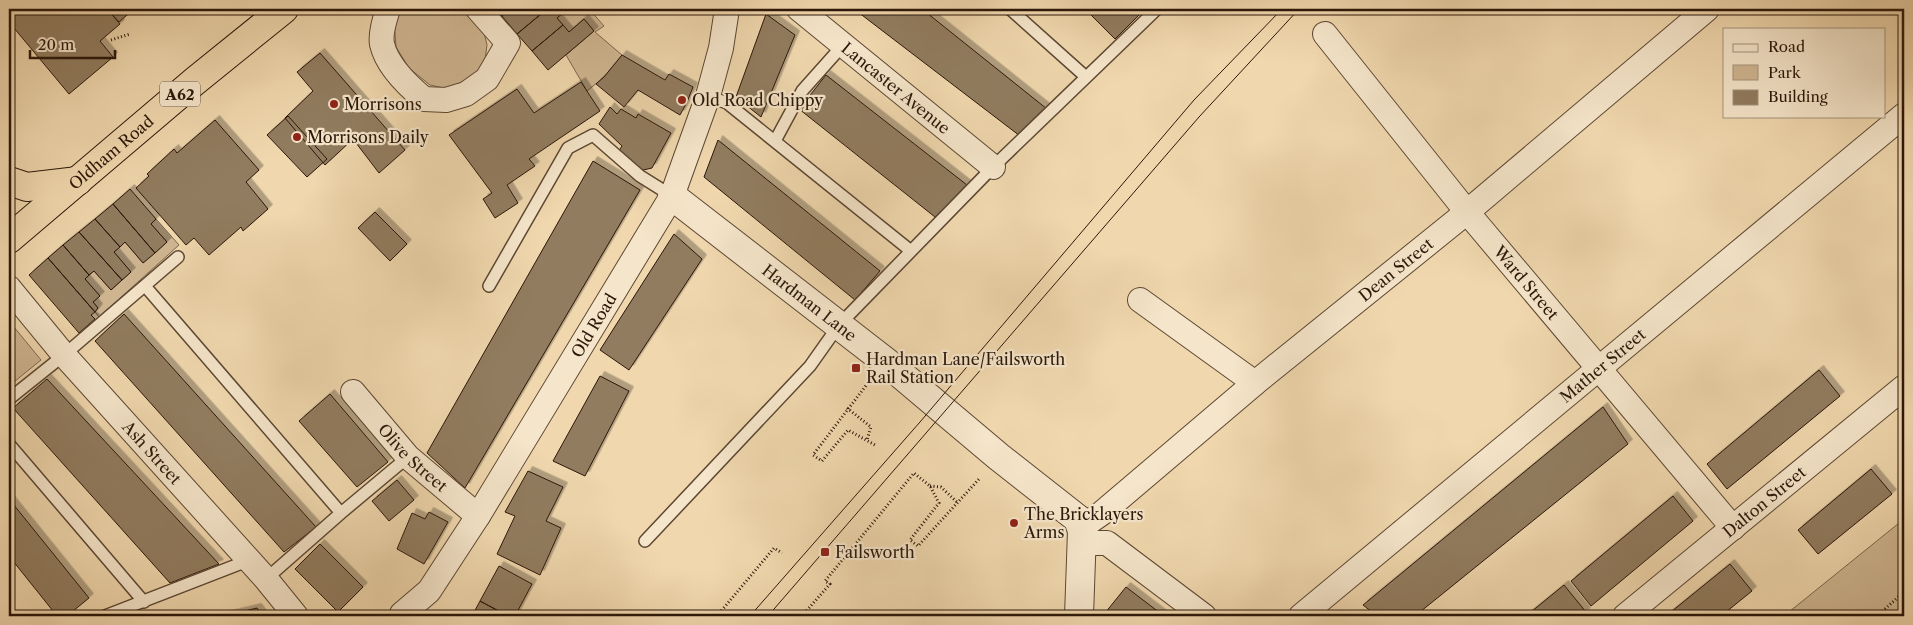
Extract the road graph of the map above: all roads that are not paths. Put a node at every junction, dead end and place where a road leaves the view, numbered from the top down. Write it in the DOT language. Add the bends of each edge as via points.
graph roads {
  1 [pos="284,9"];
  2 [pos="388,9"];
  3 [pos="478,9"];
  4 [pos="727,9"];
  5 [pos="1010,9"];
  6 [pos="1156,9"];
  7 [pos="1707,9"];
  8 [pos="810,12"];
  9 [pos="1326,34"];
  10 [pos="843,45"];
  11 [pos="1086,77"];
  12 [pos="708,96"];
  13 [pos="1904,115"];
  14 [pos="775,141"];
  15 [pos="994,167"];
  16 [pos="78,181"];
  17 [pos="9,182"];
  18 [pos="672,196"];
  19 [pos="1467,212"];
  20 [pos="9,239"];
  21 [pos="911,251"];
  22 [pos="178,257"];
  23 [pos="144,286"];
  24 [pos="489,286"];
  25 [pos="9,288"];
  26 [pos="1140,300"];
  27 [pos="839,325"];
  28 [pos="64,355"];
  29 [pos="1599,368"];
  30 [pos="1255,383"];
  31 [pos="1904,387"];
  32 [pos="353,392"];
  33 [pos="9,399"];
  34 [pos="9,444"];
  35 [pos="408,457"];
  36 [pos="341,512"];
  37 [pos="478,516"];
  38 [pos="1733,528"];
  39 [pos="1082,535"];
  40 [pos="645,541"];
  41 [pos="247,561"];
  42 [pos="266,580"];
  43 [pos="144,602"];
  44 [pos="402,614"];
  45 [pos="105,616"];
  46 [pos="296,616"];
  47 [pos="1079,616"];
  48 [pos="1204,616"];
  49 [pos="1301,616"];
  50 [pos="1625,616"];
  1 -- 16 [label="highway, Oldham Road / A62"];
  2 -- 3 [label="street" via="382,43 392,65 405,83 424,99 446,100 466,94 487,79 508,43"];
  4 -- 12 [label="street, Old Road"];
  5 -- 11 [label="lane"];
  6 -- 11 [label="lane"];
  7 -- 19 [label="street, Dean Street"];
  8 -- 10 [label="street, Lancaster Avenue"];
  9 -- 19 [label="street, Ward Street"];
  10 -- 14 [label="lane" via="802,91"];
  10 -- 15 [label="street, Lancaster Avenue"];
  11 -- 15 [label="lane"];
  12 -- 14 [label="lane" via="727,103"];
  12 -- 18 [label="street, Old Road"];
  13 -- 29 [label="street, Mather Street"];
  14 -- 21 [label="lane"];
  15 -- 21 [label="lane"];
  16 -- 17 [label="highway" via="27,187"];
  16 -- 20 [label="highway, Oldham Road / A62"];
  18 -- 24 [label="lane" via="640,176 593,135 568,148"];
  18 -- 27 [label="street, Hardman Lane"];
  18 -- 37 [label="street, Old Road"];
  19 -- 29 [label="street, Ward Street"];
  19 -- 30 [label="street, Dean Street"];
  21 -- 27 [label="lane"];
  22 -- 23 [label="lane"];
  23 -- 28 [label="lane"];
  23 -- 36 [label="lane"];
  25 -- 28 [label="street, Ash Street"];
  26 -- 30 [label="street"];
  27 -- 39 [label="street, Hardman Lane" via="1078,519"];
  27 -- 40 [label="lane" via="810,366"];
  28 -- 33 [label="lane"];
  28 -- 41 [label="street, Ash Street"];
  29 -- 38 [label="street, Ward Street"];
  29 -- 49 [label="street, Mather Street"];
  30 -- 39 [label="street, Dean Street" via="1102,513"];
  31 -- 38 [label="street, Dalton Street"];
  32 -- 35 [label="street, Olive Street"];
  34 -- 43 [label="lane"];
  35 -- 36 [label="lane"];
  35 -- 37 [label="street, Olive Street"];
  36 -- 42 [label="lane"];
  37 -- 44 [label="street, Old Road" via="428,591"];
  38 -- 50 [label="street, Dalton Street"];
  39 -- 47 [label="street"];
  39 -- 48 [label="street" via="1107,543"];
  41 -- 42 [label="street, Ash Street"];
  41 -- 43 [label="lane"];
  42 -- 46 [label="street, Ash Street"];
  43 -- 45 [label="lane"];
}
